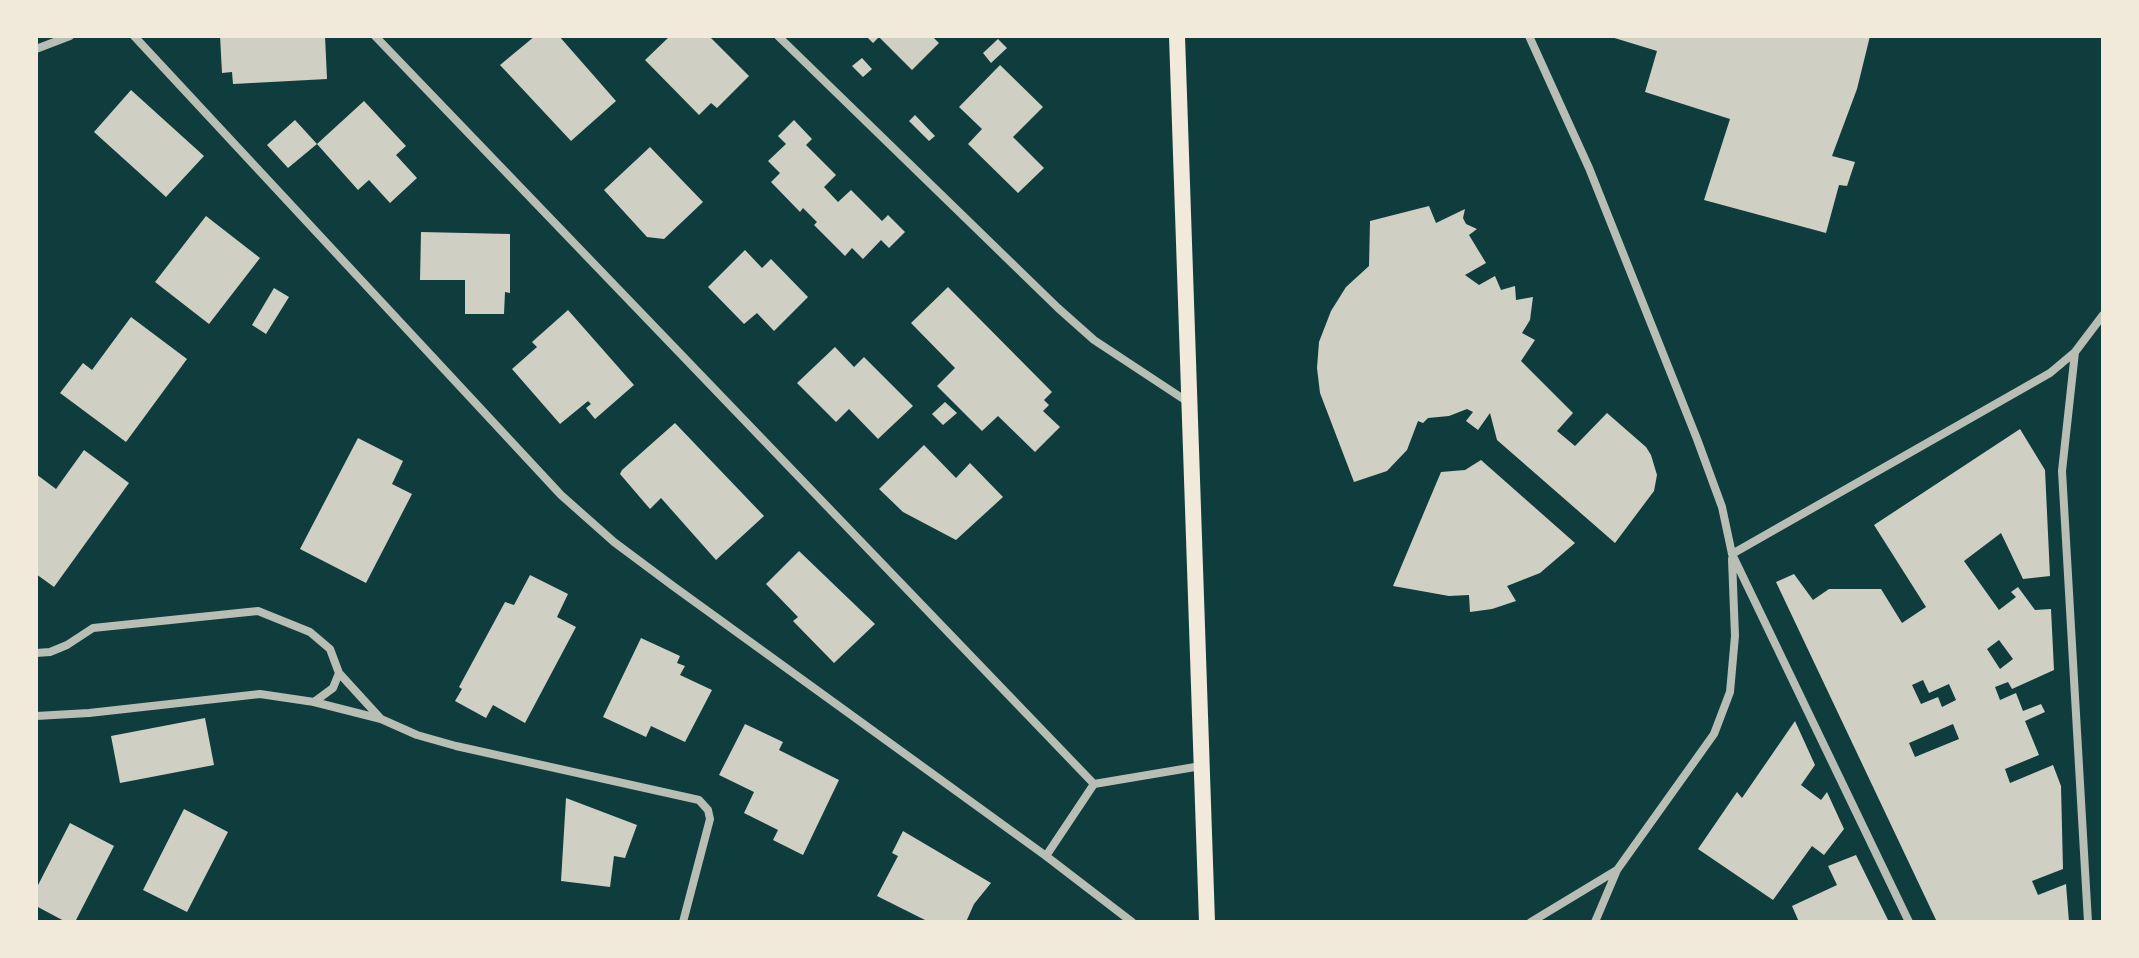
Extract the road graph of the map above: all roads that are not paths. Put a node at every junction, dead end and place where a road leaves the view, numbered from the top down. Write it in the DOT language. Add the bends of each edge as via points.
graph roads {
  1 [pos="70,36"];
  2 [pos="134,36"];
  3 [pos="375,36"];
  4 [pos="778,36"];
  5 [pos="1177,36"];
  6 [pos="1529,36"];
  7 [pos="36,49"];
  8 [pos="2103,315"];
  9 [pos="2075,352"];
  10 [pos="1189,403"];
  11 [pos="1732,554"];
  12 [pos="36,653"];
  13 [pos="339,673"];
  14 [pos="314,702"];
  15 [pos="36,716"];
  16 [pos="381,719"];
  17 [pos="1201,766"];
  18 [pos="1094,784"];
  19 [pos="1046,856"];
  20 [pos="1617,870"];
  21 [pos="683,922"];
  22 [pos="1132,922"];
  23 [pos="1207,922"];
  24 [pos="1531,922"];
  25 [pos="1595,922"];
  26 [pos="1909,922"];
  27 [pos="2088,922"];
  1 -- 7 [label="street"];
  2 -- 19 [label="street" via="561,495 673,586"];
  3 -- 18 [label="street"];
  4 -- 10 [label="street" via="1058,308 1094,340"];
  5 -- 10 [label="main road"];
  6 -- 11 [label="street" via="1589,168 1691,425 1722,507"];
  8 -- 9 [label="street"];
  9 -- 11 [label="street" via="2021,391"];
  9 -- 27 [label="street" via="2062,471"];
  10 -- 17 [label="main road"];
  11 -- 20 [label="street" via="1735,636 1730,692 1714,734"];
  11 -- 26 [label="street"];
  12 -- 13 [label="street" via="67,645 93,628 258,611 310,632 330,649"];
  13 -- 14 [label="street" via="333,688"];
  13 -- 16 [label="street"];
  14 -- 15 [label="street" via="260,694"];
  14 -- 16 [label="street"];
  16 -- 21 [label="street" via="456,746 699,800 710,819"];
  17 -- 18 [label="street"];
  17 -- 23 [label="main road"];
  18 -- 19 [label="street"];
  19 -- 22 [label="street"];
  20 -- 24 [label="street"];
  20 -- 25 [label="street"];
}
